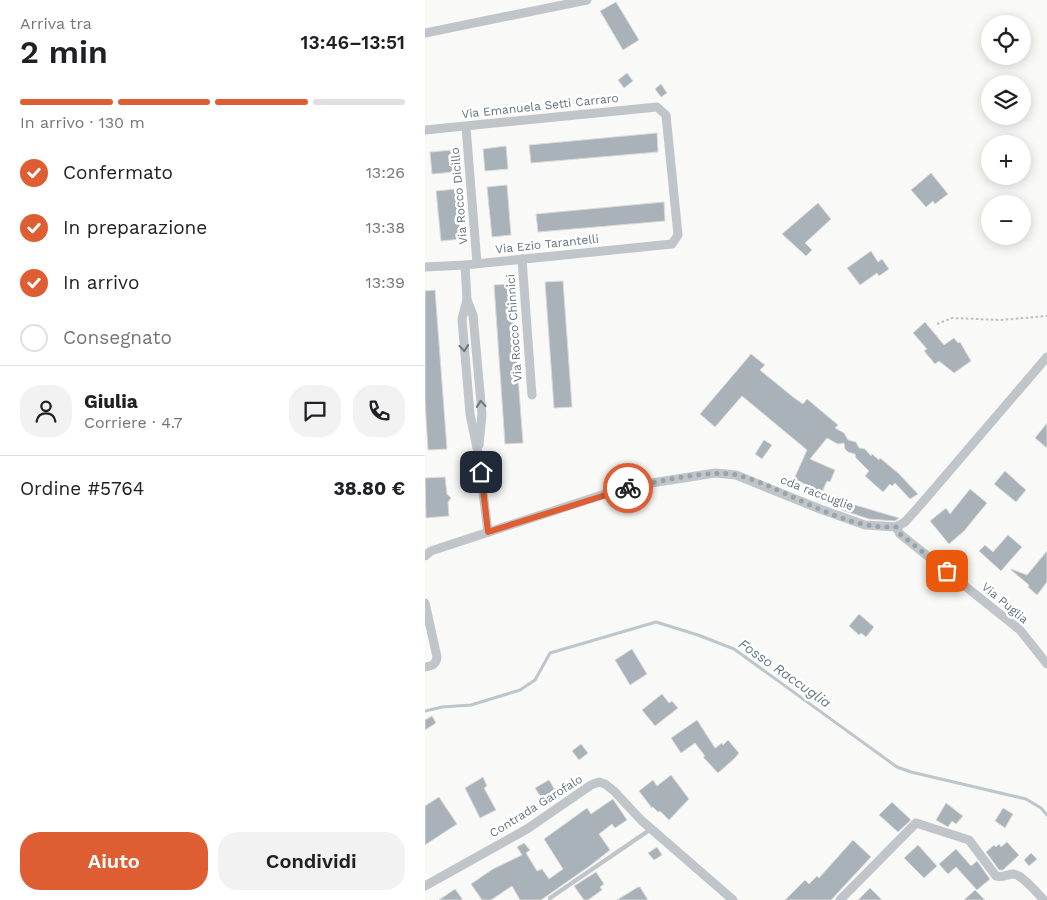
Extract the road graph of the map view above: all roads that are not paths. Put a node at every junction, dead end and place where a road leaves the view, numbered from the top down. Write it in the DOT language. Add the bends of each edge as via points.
graph roads {
  1 [pos="587,0"];
  2 [pos="425,33"];
  3 [pos="465,127"];
  4 [pos="425,130"];
  5 [pos="672,244"];
  6 [pos="522,259"];
  7 [pos="477,263"];
  8 [pos="465,265"];
  9 [pos="425,267"];
  10 [pos="1047,357"];
  11 [pos="532,395"];
  12 [pos="896,527"];
  13 [pos="488,532"];
  14 [pos="425,556"];
  15 [pos="425,603"];
  16 [pos="1047,664"];
  17 [pos="425,667"];
  18 [pos="651,828"];
  19 [pos="425,886"];
  20 [pos="551,898"];
  21 [pos="733,900"];
  22 [pos="840,900"];
  23 [pos="1044,900"];
  1 -- 2 [label="street"];
  3 -- 4 [label="street, Via Emanuela Setti Carraro"];
  3 -- 5 [label="street, Via Emanuela Setti Carraro" via="657,107 666,115 678,235"];
  3 -- 7 [label="street, Via Rocco Dicillo"];
  5 -- 6 [label="street, Via Ezio Tarantelli"];
  6 -- 7 [label="street, Via Ezio Tarantelli"];
  6 -- 11 [label="street, Via Rocco Chinnici"];
  7 -- 8 [label="street, Via Ezio Tarantelli"];
  8 -- 9 [label="street, Via Ezio Tarantelli"];
  8 -- 13 [label="street" via="482,414 478,452"];
  10 -- 12 [label="street" via="922,503"];
  12 -- 13 [label="street, cda raccuglie" via="865,524 736,475 715,473 614,492"];
  12 -- 16 [label="street, Via Puglia" via="900,534 1020,630"];
  13 -- 14 [label="street, cda raccuglie" via="431,551"];
  15 -- 17 [label="street" via="437,657 433,665"];
  18 -- 19 [label="street, Contrada Garofalo" via="614,791 599,782 527,829"];
  18 -- 20 [label="lane"];
  18 -- 21 [label="street, Contrada Garofalo"];
  22 -- 23 [label="street" via="916,823 969,840 996,876 1020,876"];
}
